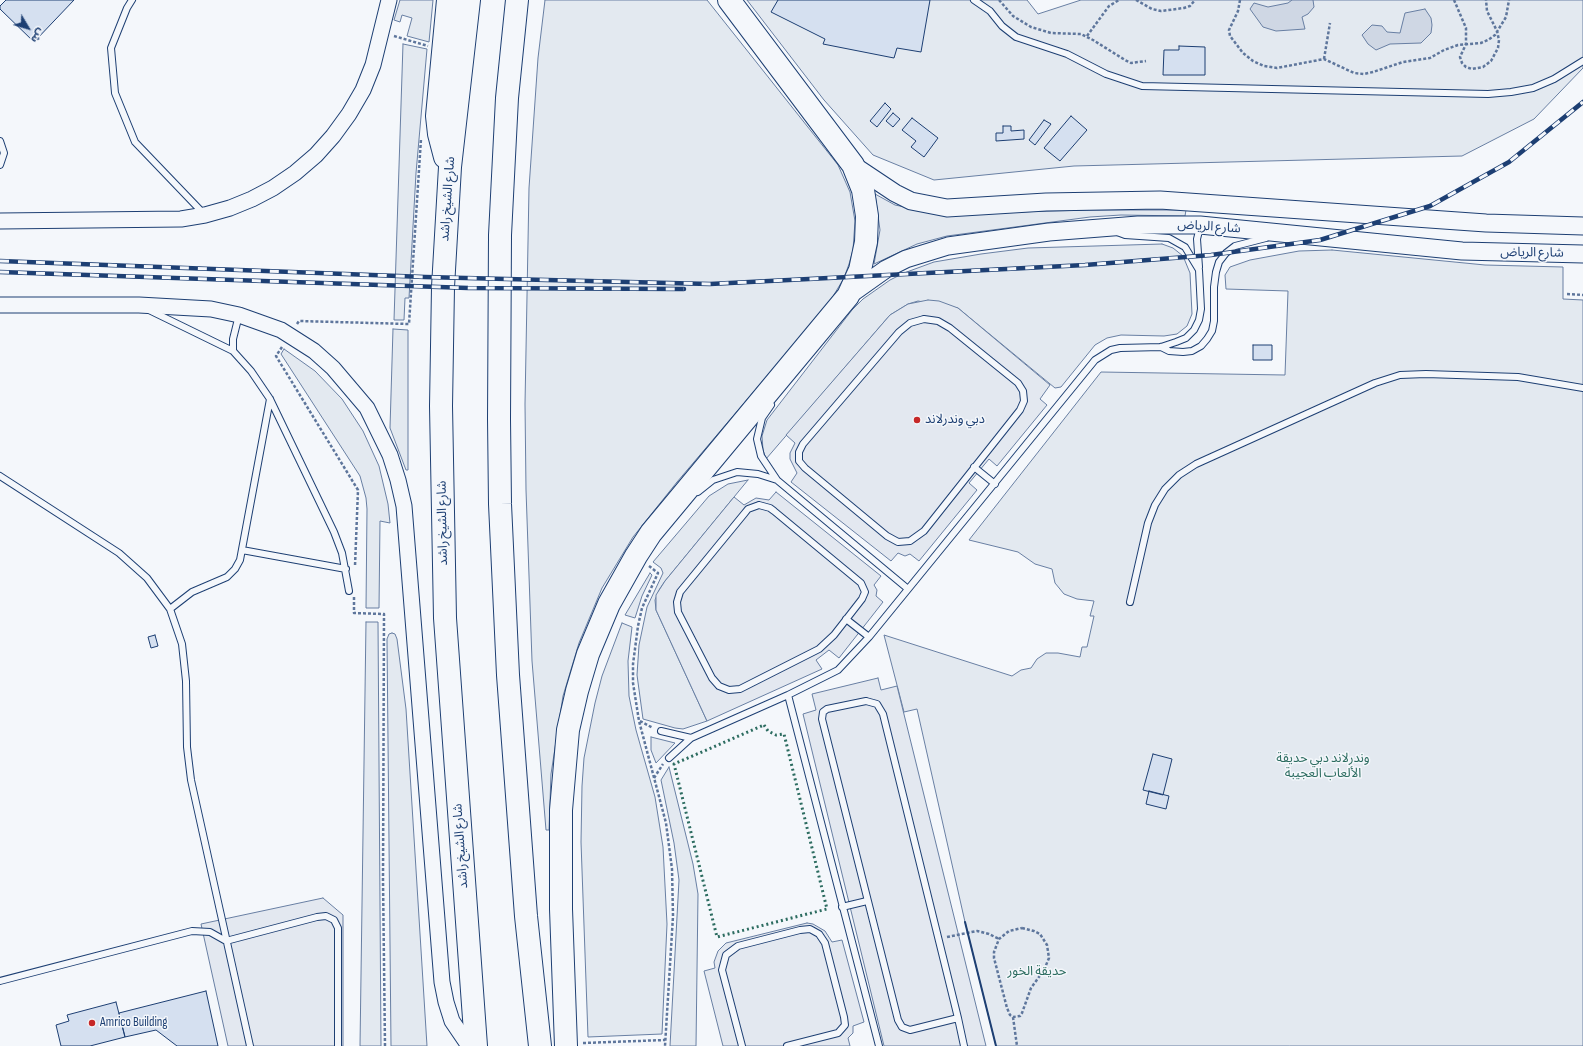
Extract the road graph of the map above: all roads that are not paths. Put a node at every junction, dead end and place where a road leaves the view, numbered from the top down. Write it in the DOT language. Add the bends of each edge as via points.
graph roads {
  1 [pos="132,0"];
  2 [pos="389,0"];
  3 [pos="448,0"];
  4 [pos="469,0"];
  5 [pos="517,0"];
  6 [pos="730,0"];
  7 [pos="974,0"];
  8 [pos="1583,61"];
  9 [pos="0,141"];
  10 [pos="0,165"];
  11 [pos="853,165"];
  12 [pos="450,167"];
  13 [pos="1273,208"];
  14 [pos="205,215"];
  15 [pos="0,221"];
  16 [pos="1200,225"];
  17 [pos="1583,226"];
  18 [pos="1108,227"];
  19 [pos="1289,233"];
  20 [pos="1580,256"];
  21 [pos="1199,270"];
  22 [pos="848,296"];
  23 [pos="0,305"];
  24 [pos="139,305"];
  25 [pos="239,315"];
  26 [pos="1160,347"];
  27 [pos="233,351"];
  28 [pos="1583,388"];
  29 [pos="270,399"];
  30 [pos="774,401"];
  31 [pos="974,467"];
  32 [pos="0,476"];
  33 [pos="777,480"];
  34 [pos="995,484"];
  35 [pos="695,496"];
  36 [pos="673,518"];
  37 [pos="651,533"];
  38 [pos="242,550"];
  39 [pos="346,569"];
  40 [pos="908,588"];
  41 [pos="352,590"];
  42 [pos="1130,602"];
  43 [pos="170,608"];
  44 [pos="846,619"];
  45 [pos="868,637"];
  46 [pos="788,695"];
  47 [pos="661,731"];
  48 [pos="691,738"];
  49 [pos="668,758"];
  50 [pos="867,901"];
  51 [pos="842,907"];
  52 [pos="226,942"];
  53 [pos="0,983"];
  54 [pos="958,1018"];
  55 [pos="575,1045"];
  56 [pos="250,1046"];
  57 [pos="338,1046"];
  58 [pos="469,1046"];
  59 [pos="476,1046"];
  60 [pos="540,1046"];
  61 [pos="742,1046"];
  62 [pos="789,1046"];
  63 [pos="879,1046"];
  64 [pos="964,1046"];
  1 -- 14 [label="lane" via="111,48 115,93 135,142"];
  2 -- 14 [label="street" via="373,65 363,90 345,120 316,155 266,192 247,202"];
  3 -- 12 [label="highway" via="438,116 443,152"];
  4 -- 12 [label="highway, شارع الشيخ راشد"];
  5 -- 60 [label="highway" via="507,98 500,235 500,496 508,675 526,916"];
  6 -- 11 [label="highway"];
  7 -- 8 [label="lane" via="990,11 1002,26 1016,37 1067,54 1112,76 1142,86 1488,94 1533,88 1554,80"];
  9 -- 10 [label="lane" via="4,153"];
  11 -- 13 [label="main road, شارع الرياض" via="900,196 929,206 947,208 1136,200"];
  11 -- 22 [label="highway" via="863,190 867,216 866,242 860,270"];
  12 -- 59 [label="highway, شارع الشيخ راشد" via="442,346 445,618"];
  13 -- 16 [label="main road" via="1262,212 1218,214 1208,217"];
  13 -- 17 [label="main road, شارع الرياض" via="1486,223"];
  14 -- 15 [label="street" via="160,220"];
  16 -- 18 [label="main road, شارع الرياض"];
  16 -- 19 [label="main road, شارع الرياض"];
  16 -- 21 [label="lane" via="1197,239"];
  18 -- 21 [label="lane" via="1125,235 1160,236 1178,241 1191,254"];
  18 -- 22 [label="main road, شارع الرياض" via="971,242 934,250 886,269"];
  19 -- 20 [label="main road, شارع الرياض" via="1462,251"];
  19 -- 26 [label="lane" via="1246,242 1226,253 1219,262 1216,272 1214,321 1208,339 1192,351 1169,352"];
  21 -- 26 [label="lane" via="1201,309 1194,330 1186,338"];
  22 -- 37 [label="highway" via="799,362 685,490"];
  23 -- 24 [label="street"];
  24 -- 25 [label="street" via="211,309"];
  24 -- 27 [label="lane"];
  25 -- 27 [label="lane"];
  25 -- 58 [label="street" via="289,335 314,351 333,368 367,408 380,431 398,480 404,506 407,539 442,982 452,1021"];
  26 -- 34 [label="lane" via="1120,348 1111,350 1095,360"];
  27 -- 29 [label="lane" via="251,371"];
  28 -- 42 [label="lane" via="1518,377 1400,375 1375,383 1196,464 1179,475 1155,505 1148,523"];
  29 -- 38 [label="lane"];
  29 -- 39 [label="lane" via="334,532"];
  30 -- 33 [label="lane" via="762,418 757,439 761,456"];
  31 -- 31 [label="lane" via="1020,410 1024,401 1024,391 1018,383 950,328 931,320 917,321 899,332 798,452 799,461 805,468 892,540 904,542 920,535"];
  31 -- 34 [label="lane"];
  32 -- 43 [label="lane" via="119,553 148,578"];
  33 -- 35 [label="lane" via="751,472 730,473 713,480"];
  33 -- 40 [label="lane"];
  34 -- 40 [label="lane"];
  36 -- 37 [label="lane"];
  37 -- 55 [label="highway" via="622,580 598,629 577,691 568,730 560,858"];
  38 -- 39 [label="lane"];
  38 -- 43 [label="lane" via="235,569 227,577 192,592"];
  39 -- 41 [label="lane"];
  40 -- 45 [label="lane"];
  43 -- 52 [label="lane" via="182,644 191,780"];
  44 -- 44 [label="lane" via="864,596 863,585 774,512 759,505 748,509 680,592 677,602 678,612 712,678 719,686 729,690 740,688 810,654 827,642"];
  44 -- 45 [label="lane"];
  45 -- 46 [label="lane" via="838,670"];
  46 -- 48 [label="lane"];
  46 -- 51 [label="lane"];
  47 -- 48 [label="lane"];
  48 -- 49 [label="lane"];
  50 -- 51 [label="lane"];
  50 -- 54 [label="lane" via="899,1024 910,1030"];
  50 -- 54 [label="lane" via="821,717 827,709 866,701 877,704 884,714"];
  51 -- 63 [label="lane"];
  52 -- 53 [label="lane" via="210,932 192,931"];
  52 -- 56 [label="lane"];
  52 -- 57 [label="lane" via="322,916 334,920 338,934"];
  54 -- 64 [label="lane"];
  61 -- 62 [label="lane" via="722,970 726,955 738,946 810,929 819,934 825,943 845,1025 838,1033"];
}
